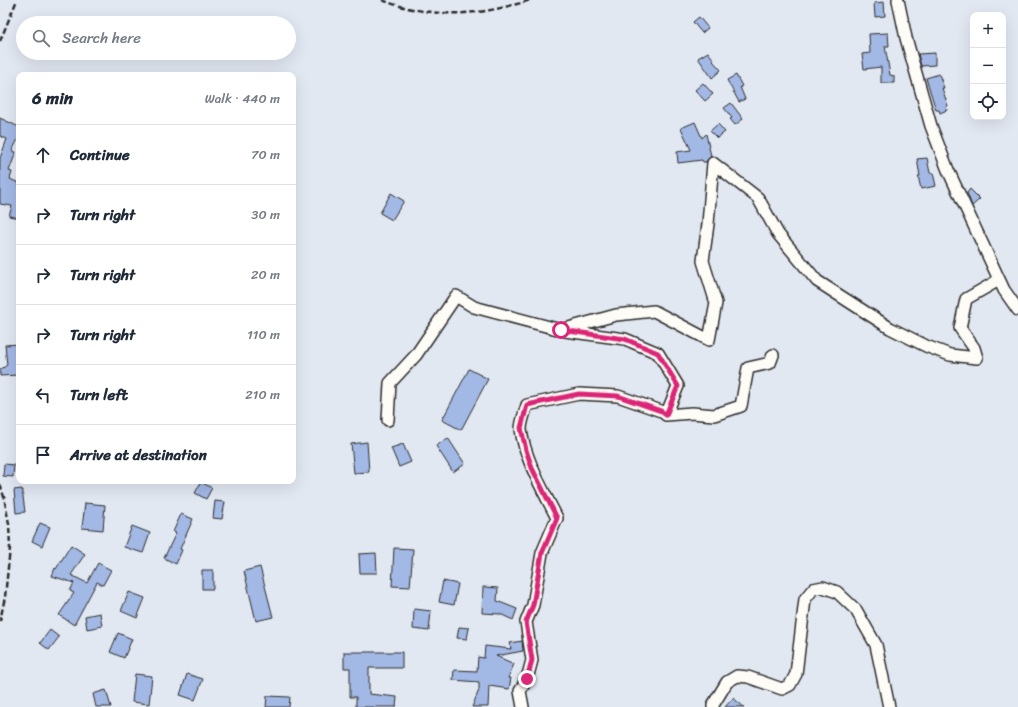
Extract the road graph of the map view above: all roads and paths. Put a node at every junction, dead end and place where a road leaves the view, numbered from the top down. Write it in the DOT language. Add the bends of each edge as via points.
graph roads {
  1 [pos="898,0"];
  2 [pos="999,280"];
  3 [pos="1018,310"];
  4 [pos="561,330"];
  5 [pos="772,355"];
  6 [pos="666,415"];
  7 [pos="388,420"];
  8 [pos="523,707"];
  9 [pos="713,707"];
  10 [pos="889,707"];
  1 -- 2 [label="street" via="930,126"];
  2 -- 3 [label="street"];
  2 -- 4 [label="street" via="966,299 960,328 974,348 977,358 950,356 890,328 817,281 778,234 758,198 713,163 703,261 716,303 709,340 654,311 616,316"];
  4 -- 6 [label="street" via="625,339 658,353 678,386"];
  4 -- 7 [label="street" via="474,308 456,296 416,356 390,383"];
  5 -- 6 [label="street" via="770,363 748,368 741,406 714,415"];
  6 -- 8 [label="street" via="618,396 579,394 527,405 521,428 526,450 532,468 557,518 542,553 533,605 526,622 532,660 527,679 520,690"];
  9 -- 10 [label="street" via="727,682 737,676 748,677 782,689 790,685 796,674 805,599 813,589 824,587 837,592 856,610 876,645"];
}
